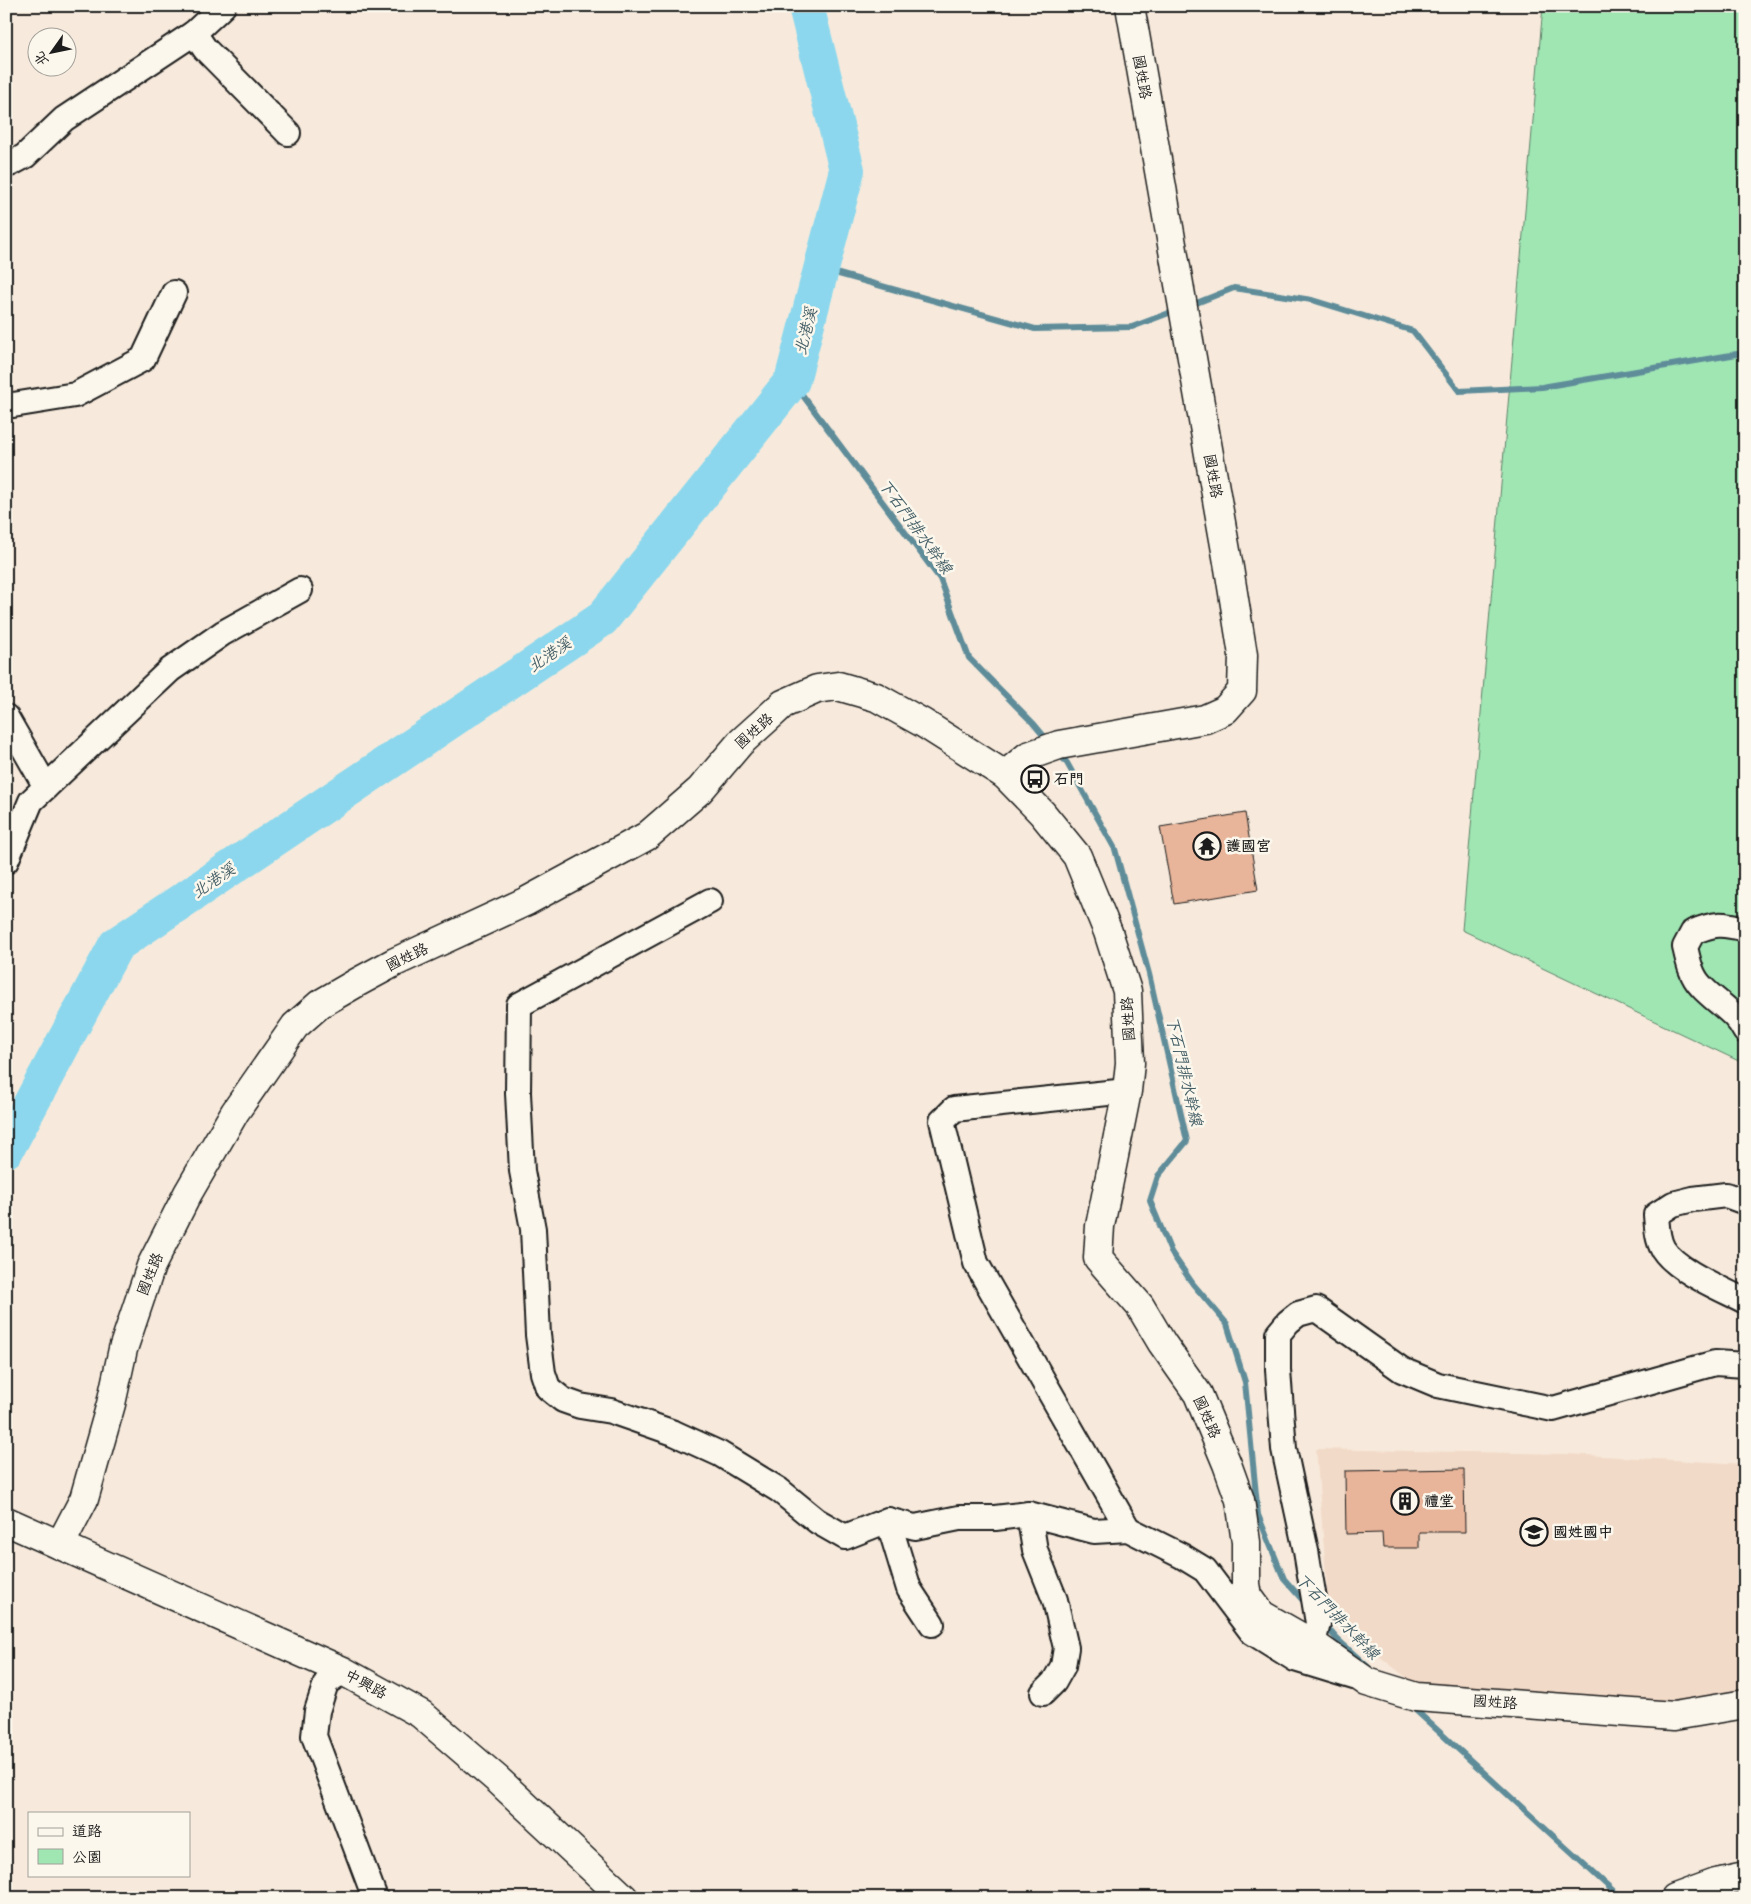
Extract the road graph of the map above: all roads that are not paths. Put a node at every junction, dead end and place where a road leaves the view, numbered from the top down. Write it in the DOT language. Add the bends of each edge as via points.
graph roads {
  1 [pos="223,6"];
  2 [pos="1130,6"];
  3 [pos="194,33"];
  4 [pos="288,133"];
  5 [pos="6,164"];
  6 [pos="174,292"];
  7 [pos="6,404"];
  8 [pos="300,590"];
  9 [pos="6,717"];
  10 [pos="1004,775"];
  11 [pos="46,787"];
  12 [pos="6,861"];
  13 [pos="710,901"];
  14 [pos="1745,929"];
  15 [pos="1745,1031"];
  16 [pos="1127,1092"];
  17 [pos="1745,1202"];
  18 [pos="1745,1301"];
  19 [pos="1745,1365"];
  20 [pos="1029,1514"];
  21 [pos="888,1520"];
  22 [pos="6,1521"];
  23 [pos="1128,1529"];
  24 [pos="60,1545"];
  25 [pos="932,1624"];
  26 [pos="1313,1644"];
  27 [pos="343,1671"];
  28 [pos="1367,1682"];
  29 [pos="1043,1692"];
  30 [pos="1745,1704"];
  31 [pos="1745,1877"];
  32 [pos="376,1898"];
  33 [pos="624,1898"];
  34 [pos="1675,1898"];
  1 -- 3 [label="street"];
  2 -- 10 [label="street, 國姓路" via="1229,568 1243,655 1242,691 1225,710 1205,719 1059,745 1028,756"];
  3 -- 4 [label="street" via="205,49"];
  3 -- 5 [label="street" via="64,119 25,156"];
  6 -- 7 [label="street" via="144,359 75,395"];
  8 -- 11 [label="street" via="224,633 170,670"];
  9 -- 11 [label="street"];
  10 -- 16 [label="street, 國姓路" via="1042,812 1077,856 1108,932 1127,991 1130,1063"];
  10 -- 24 [label="street, 國姓路" via="876,697 838,686 817,689 783,704 740,743 700,790 647,836 527,901 395,962 320,1004 294,1026 235,1112 151,1266 123,1349 112,1404 84,1499"];
  11 -- 12 [label="street" via="30,801"];
  13 -- 21 [label="street" via="519,1006 518,1093 522,1171 533,1229 543,1373 548,1388 563,1400 620,1414 720,1454 779,1490 817,1521 845,1537"];
  14 -- 15 [label="street" via="1712,924 1693,932 1685,947 1689,965 1700,986 1741,1022"];
  16 -- 23 [label="street" via="954,1109 942,1121 976,1263"];
  16 -- 26 [label="street, 國姓路" via="1100,1226 1098,1258 1140,1306 1198,1394 1240,1500 1248,1596 1262,1615"];
  17 -- 18 [label="street" via="1726,1195 1693,1199 1673,1204 1656,1215 1657,1233 1663,1249 1676,1263"];
  19 -- 26 [label="street" via="1714,1364 1554,1409 1438,1385 1402,1370 1316,1309 1298,1314 1278,1334 1278,1370 1284,1449 1318,1623"];
  20 -- 21 [label="street" via="960,1518 915,1527"];
  20 -- 23 [label="street" via="1094,1531"];
  20 -- 29 [label="street" via="1035,1550 1054,1600 1066,1648 1063,1666 1054,1682"];
  21 -- 25 [label="street" via="909,1589"];
  22 -- 24 [label="street, 中興路"];
  23 -- 28 [label="street" via="1205,1570 1252,1632 1295,1659"];
  24 -- 27 [label="street, 中興路"];
  26 -- 28 [label="street, 國姓路"];
  27 -- 32 [label="street" via="326,1684 317,1711 314,1736"];
  27 -- 33 [label="street, 中興路" via="421,1714 498,1780"];
  28 -- 30 [label="street, 國姓路" via="1416,1696 1674,1716"];
  31 -- 34 [label="street" via="1716,1883"];
}
